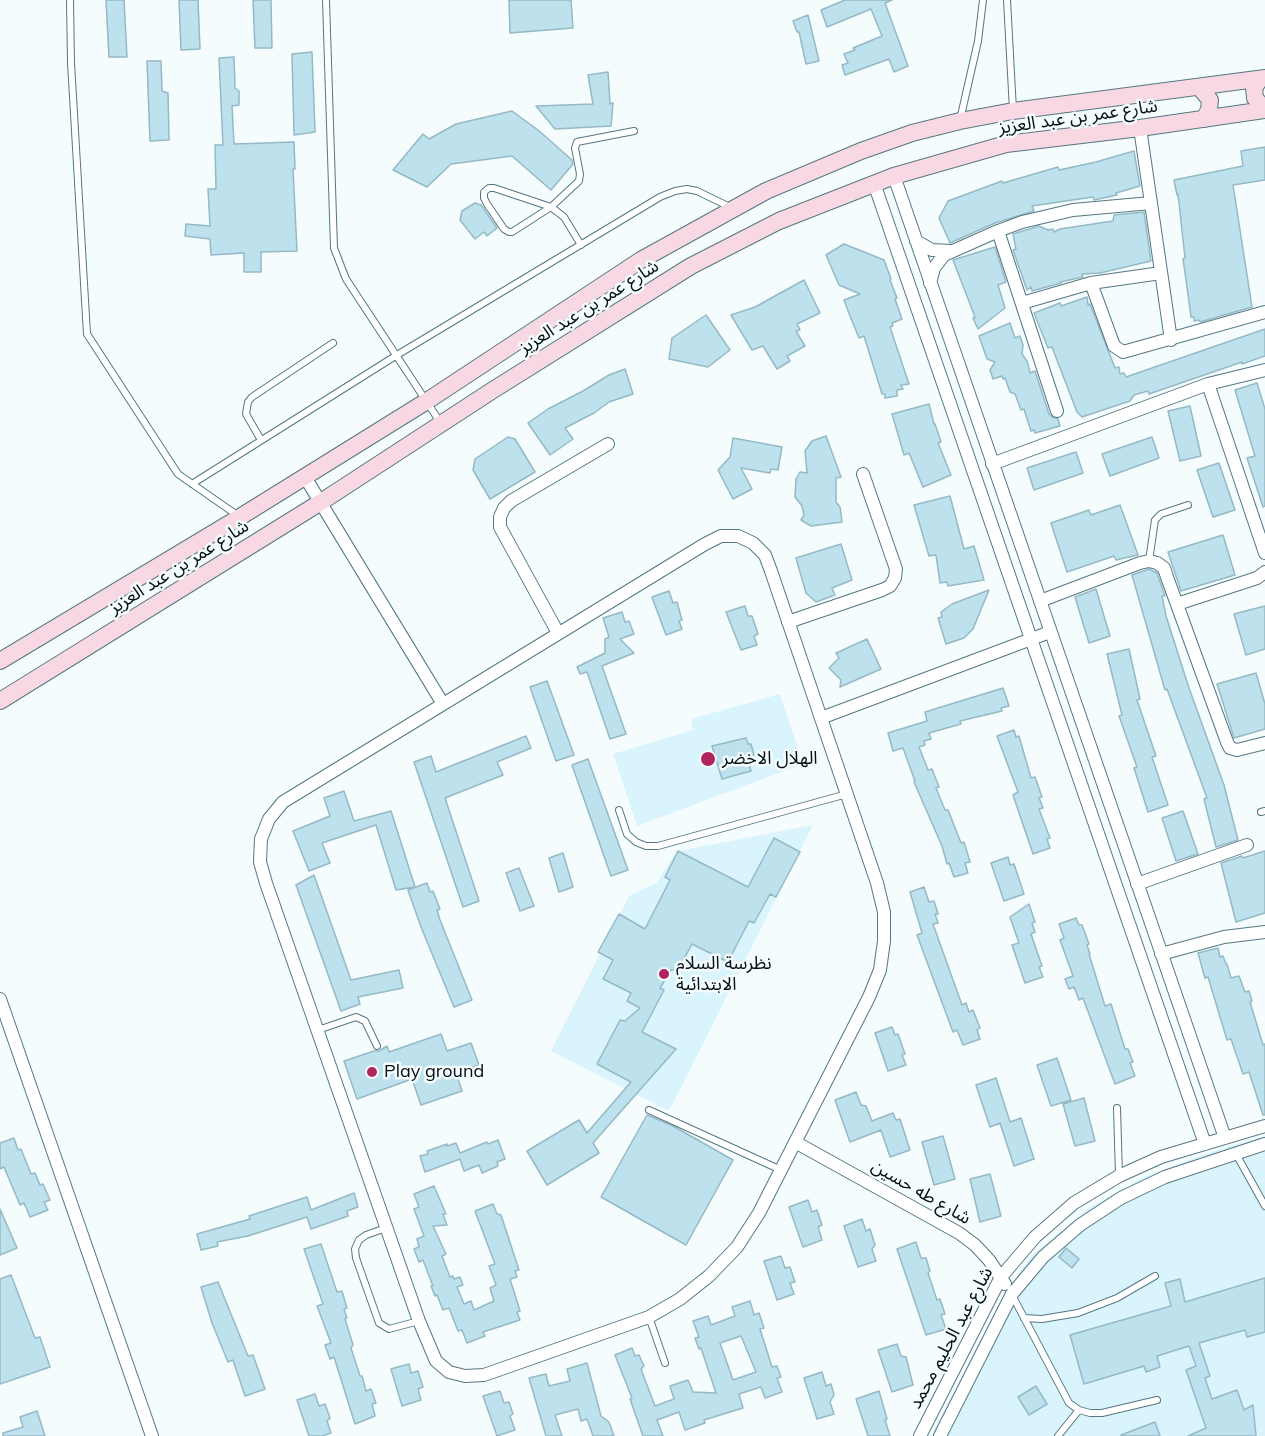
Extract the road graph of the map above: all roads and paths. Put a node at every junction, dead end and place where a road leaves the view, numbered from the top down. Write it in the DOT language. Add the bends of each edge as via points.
graph roads {
  1 [pos="70,0"];
  2 [pos="326,0"];
  3 [pos="983,0"];
  4 [pos="1007,0"];
  5 [pos="1262,78"];
  6 [pos="1200,88"];
  7 [pos="1265,110"];
  8 [pos="1013,111"];
  9 [pos="1204,119"];
  10 [pos="960,121"];
  11 [pos="1140,128"];
  12 [pos="634,131"];
  13 [pos="894,176"];
  14 [pos="874,183"];
  15 [pos="1151,204"];
  16 [pos="551,207"];
  17 [pos="732,208"];
  18 [pos="998,231"];
  19 [pos="916,241"];
  20 [pos="581,245"];
  21 [pos="951,251"];
  22 [pos="1161,273"];
  23 [pos="930,284"];
  24 [pos="1091,284"];
  25 [pos="1022,303"];
  26 [pos="1265,312"];
  27 [pos="1171,340"];
  28 [pos="333,343"];
  29 [pos="397,356"];
  30 [pos="1265,370"];
  31 [pos="1208,384"];
  32 [pos="427,401"];
  33 [pos="1058,411"];
  34 [pos="441,424"];
  35 [pos="261,440"];
  36 [pos="608,444"];
  37 [pos="992,464"];
  38 [pos="863,474"];
  39 [pos="305,477"];
  40 [pos="192,484"];
  41 [pos="321,502"];
  42 [pos="1188,505"];
  43 [pos="240,517"];
  44 [pos="1265,552"];
  45 [pos="1149,561"];
  46 [pos="1265,572"];
  47 [pos="1040,601"];
  48 [pos="1177,604"];
  49 [pos="788,622"];
  50 [pos="1050,632"];
  51 [pos="558,633"];
  52 [pos="1031,639"];
  53 [pos="0,661"];
  54 [pos="0,701"];
  55 [pos="443,704"];
  56 [pos="821,718"];
  57 [pos="1265,743"];
  58 [pos="847,794"];
  59 [pos="619,810"];
  60 [pos="1247,845"];
  61 [pos="1137,884"];
  62 [pos="1265,932"];
  63 [pos="1161,954"];
  64 [pos="0,999"];
  65 [pos="318,1030"];
  66 [pos="376,1046"];
  67 [pos="1117,1108"];
  68 [pos="649,1110"];
  69 [pos="1265,1126"];
  70 [pos="1225,1138"];
  71 [pos="795,1143"];
  72 [pos="1205,1144"];
  73 [pos="1265,1144"];
  74 [pos="1236,1154"];
  75 [pos="781,1170"];
  76 [pos="1119,1176"];
  77 [pos="1265,1206"];
  78 [pos="387,1228"];
  79 [pos="1155,1276"];
  80 [pos="1001,1277"];
  81 [pos="1012,1294"];
  82 [pos="649,1317"];
  83 [pos="1024,1318"];
  84 [pos="419,1321"];
  85 [pos="665,1363"];
  86 [pos="1157,1400"];
  87 [pos="1079,1410"];
  88 [pos="152,1436"];
  89 [pos="920,1436"];
  90 [pos="940,1436"];
  91 [pos="1058,1436"];
  1 -- 40 [label="lane" via="87,334 178,474"];
  2 -- 29 [label="lane" via="334,248 346,279"];
  3 -- 10 [label="lane"];
  4 -- 8 [label="lane"];
  5 -- 6 [label="street, شارع عمر بن عبد العزيز"];
  5 -- 7 [label="street" via="1254,88 1255,98"];
  6 -- 8 [label="street, شارع عمر بن عبد العزيز"];
  6 -- 9 [label="street" via="1210,100"];
  7 -- 9 [label="street, شارع عمر بن عبد العزيز"];
  8 -- 10 [label="street, شارع عمر بن عبد العزيز"];
  9 -- 11 [label="street, شارع عمر بن عبد العزيز"];
  10 -- 17 [label="street, شارع عمر بن عبد العزيز" via="861,151"];
  11 -- 13 [label="street, شارع عمر بن عبد العزيز" via="1006,144"];
  11 -- 15 [label="street"];
  12 -- 16 [label="lane" via="577,142 579,181"];
  13 -- 14 [label="street, شارع عمر بن عبد العزيز"];
  13 -- 19 [label="street"];
  14 -- 34 [label="street, شارع عمر بن عبد العزيز" via="779,221 691,266"];
  14 -- 52 [label="street"];
  15 -- 18 [label="street" via="1073,210"];
  15 -- 22 [label="street"];
  16 -- 16 [label="lane" via="509,232 483,196 486,189 494,188"];
  16 -- 20 [label="lane" via="564,217"];
  17 -- 20 [label="lane" via="698,190 675,191"];
  17 -- 32 [label="street, شارع عمر بن عبد العزيز" via="641,260"];
  18 -- 21 [label="street"];
  18 -- 25 [label="street"];
  19 -- 21 [label="street" via="932,250"];
  19 -- 23 [label="street"];
  20 -- 29 [label="lane"];
  21 -- 23 [label="street" via="934,268"];
  22 -- 24 [label="street"];
  22 -- 27 [label="street"];
  23 -- 37 [label="street"];
  24 -- 25 [label="street"];
  24 -- 27 [label="street" via="1116,349 1127,353"];
  25 -- 33 [label="street"];
  26 -- 27 [label="street"];
  28 -- 35 [label="lane" via="248,402 246,414"];
  29 -- 32 [label="lane"];
  29 -- 35 [label="lane"];
  30 -- 31 [label="street"];
  31 -- 37 [label="street"];
  31 -- 44 [label="street"];
  32 -- 34 [label="lane"];
  32 -- 39 [label="street, شارع عمر بن عبد العزيز"];
  34 -- 41 [label="street, شارع عمر بن عبد العزيز"];
  35 -- 40 [label="lane"];
  36 -- 51 [label="street" via="511,501 500,517 500,527"];
  37 -- 47 [label="street"];
  38 -- 49 [label="street" via="896,569 895,578 882,590"];
  39 -- 41 [label="street"];
  39 -- 43 [label="street, شارع عمر بن عبد العزيز"];
  40 -- 43 [label="lane"];
  41 -- 54 [label="street, شارع عمر بن عبد العزيز"];
  41 -- 55 [label="street"];
  42 -- 45 [label="lane" via="1155,520"];
  43 -- 53 [label="street, شارع عمر بن عبد العزيز"];
  45 -- 47 [label="street"];
  45 -- 48 [label="street" via="1164,568"];
  46 -- 48 [label="street"];
  47 -- 50 [label="street"];
  48 -- 57 [label="street" via="1230,748"];
  49 -- 51 [label="street" via="765,555 738,536 721,536"];
  49 -- 56 [label="street"];
  50 -- 52 [label="street"];
  50 -- 61 [label="street"];
  51 -- 55 [label="street"];
  52 -- 56 [label="street"];
  52 -- 72 [label="street"];
  55 -- 65 [label="street" via="283,802 269,819 261,839 260,862"];
  56 -- 58 [label="street"];
  58 -- 59 [label="lane" via="658,846 646,846 627,834"];
  58 -- 71 [label="street" via="877,884 884,912 884,941 869,997"];
  60 -- 61 [label="street"];
  61 -- 63 [label="street"];
  62 -- 63 [label="street" via="1224,937"];
  63 -- 70 [label="street"];
  64 -- 88 [label="street"];
  65 -- 66 [label="lane" via="356,1017 365,1021"];
  65 -- 78 [label="street"];
  67 -- 76 [label="lane"];
  68 -- 75 [label="lane"];
  69 -- 70 [label="street, شارع عبد الحليم محمد"];
  70 -- 72 [label="street, شارع عبد الحليم محمد"];
  71 -- 75 [label="street"];
  71 -- 80 [label="street, شارع طه حسين" via="959,1233 982,1252"];
  72 -- 76 [label="street, شارع عبد الحليم محمد" via="1161,1157"];
  73 -- 74 [label="street, شارع عبد الحليم محمد"];
  74 -- 77 [label="lane"];
  74 -- 81 [label="street, شارع عبد الحليم محمد" via="1165,1177 1121,1198 1080,1225 1043,1257"];
  75 -- 82 [label="street" via="736,1247 709,1276"];
  76 -- 80 [label="street, شارع عبد الحليم محمد" via="1074,1203 1035,1237"];
  78 -- 84 [label="street"];
  78 -- 84 [label="lane" via="359,1240 356,1258 383,1327"];
  79 -- 83 [label="lane" via="1117,1298 1078,1313"];
  80 -- 81 [label="street, شارع طه حسين"];
  80 -- 89 [label="street, شارع عبد الحليم محمد"];
  81 -- 83 [label="lane"];
  81 -- 90 [label="street, شارع عبد الحليم محمد"];
  82 -- 84 [label="street" via="484,1375 465,1376 449,1372 436,1361"];
  82 -- 85 [label="lane"];
  83 -- 87 [label="lane" via="1069,1403"];
  86 -- 87 [label="lane" via="1102,1413"];
  87 -- 91 [label="lane"];
}
